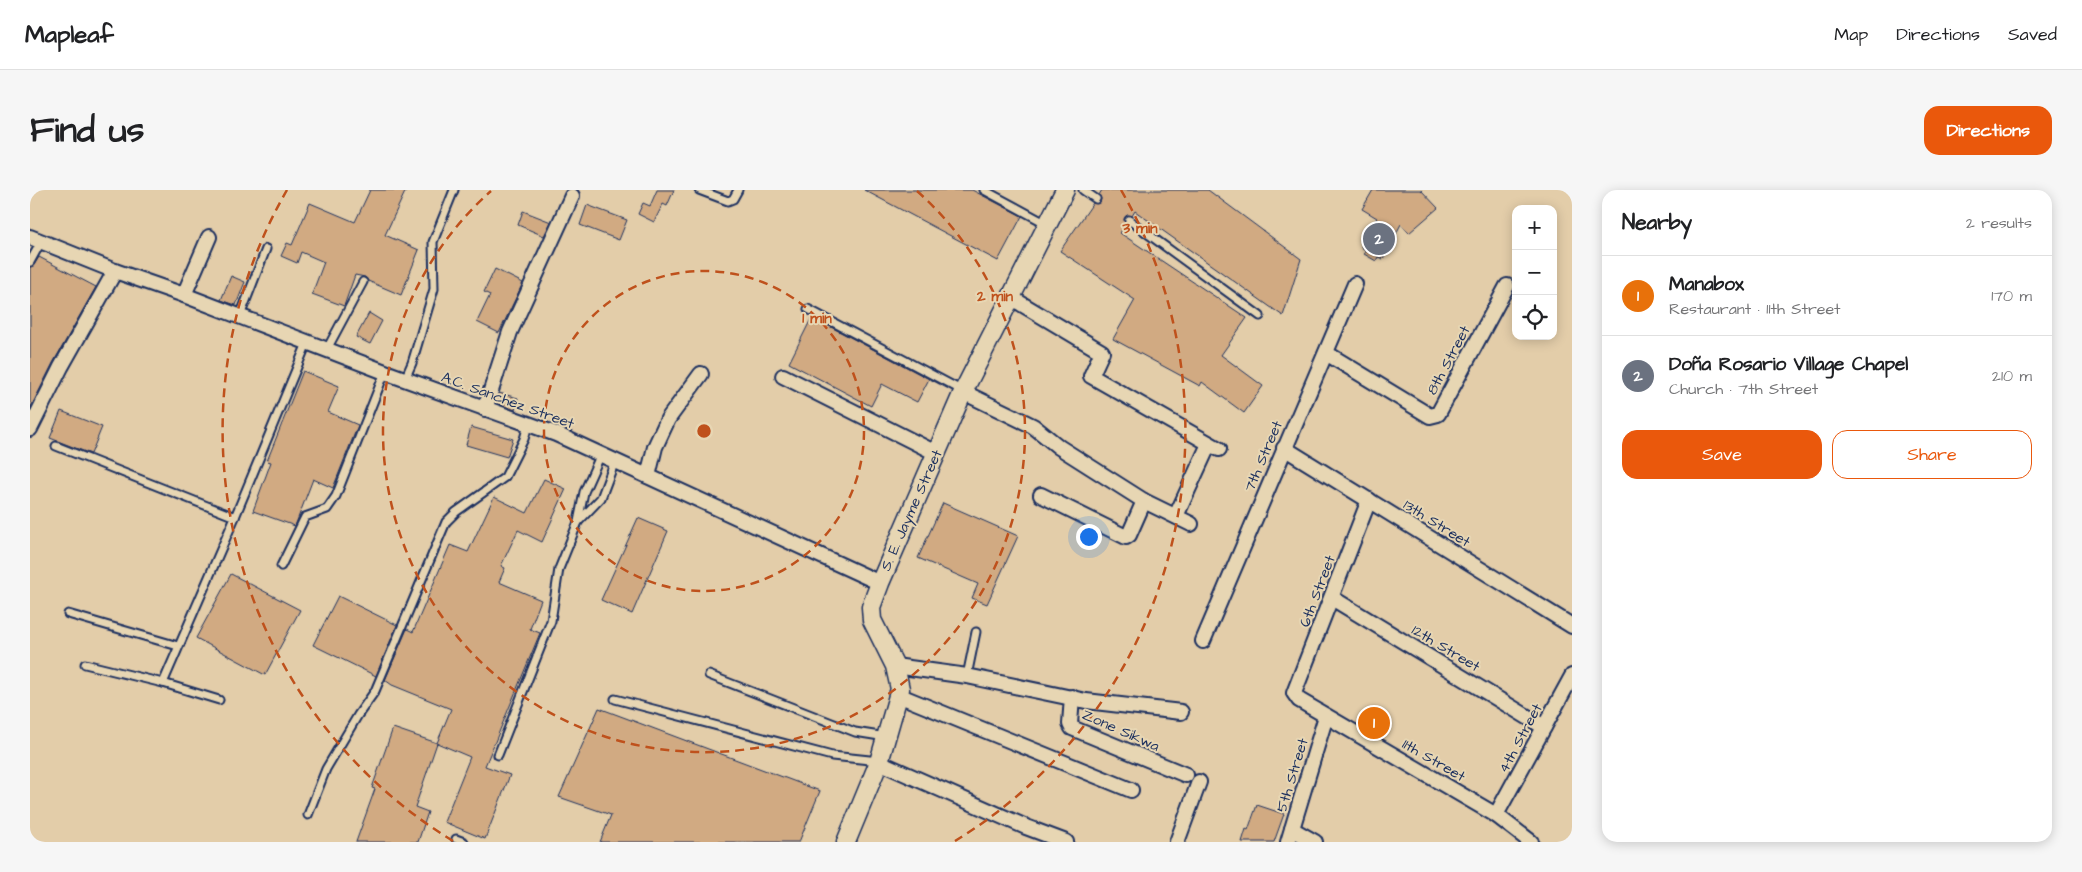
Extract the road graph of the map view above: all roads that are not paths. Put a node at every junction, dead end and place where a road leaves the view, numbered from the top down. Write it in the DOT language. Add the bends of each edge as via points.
graph roads {
  1 [pos="454,190"];
  2 [pos="699,190"];
  3 [pos="738,190"];
  4 [pos="984,190"];
  5 [pos="1065,190"];
  6 [pos="1083,190"];
  7 [pos="572,196"];
  8 [pos="1096,199"];
  9 [pos="1129,220"];
  10 [pos="1047,224"];
  11 [pos="209,237"];
  12 [pos="35,239"];
  13 [pos="266,249"];
  14 [pos="30,262"];
  15 [pos="115,271"];
  16 [pos="363,282"];
  17 [pos="1355,284"];
  18 [pos="1507,286"];
  19 [pos="184,294"];
  20 [pos="1010,298"];
  21 [pos="808,309"];
  22 [pos="240,316"];
  23 [pos="1260,316"];
  24 [pos="307,342"];
  25 [pos="328,349"];
  26 [pos="1326,353"];
  27 [pos="385,372"];
  28 [pos="701,374"];
  29 [pos="782,376"];
  30 [pos="405,379"];
  31 [pos="963,392"];
  32 [pos="486,409"];
  33 [pos="528,424"];
  34 [pos="30,429"];
  35 [pos="56,446"];
  36 [pos="1284,448"];
  37 [pos="936,453"];
  38 [pos="601,454"];
  39 [pos="615,461"];
  40 [pos="648,476"];
  41 [pos="1041,495"];
  42 [pos="1369,500"];
  43 [pos="1144,501"];
  44 [pos="1176,516"];
  45 [pos="235,517"];
  46 [pos="578,522"];
  47 [pos="1191,524"];
  48 [pos="281,566"];
  49 [pos="880,583"];
  50 [pos="1332,598"];
  51 [pos="68,614"];
  52 [pos="1572,626"];
  53 [pos="976,632"];
  54 [pos="1203,641"];
  55 [pos="178,646"];
  56 [pos="85,664"];
  57 [pos="895,666"];
  58 [pos="709,675"];
  59 [pos="967,676"];
  60 [pos="1572,676"];
  61 [pos="164,683"];
  62 [pos="1294,693"];
  63 [pos="898,695"];
  64 [pos="1072,697"];
  65 [pos="615,699"];
  66 [pos="219,700"];
  67 [pos="1181,712"];
  68 [pos="1326,716"];
  69 [pos="1544,727"];
  70 [pos="886,737"];
  71 [pos="498,755"];
  72 [pos="879,762"];
  73 [pos="1186,776"];
  74 [pos="1200,782"];
  75 [pos="1131,790"];
  76 [pos="308,815"];
  77 [pos="1496,815"];
  78 [pos="1290,836"];
  79 [pos="456,839"];
  80 [pos="464,842"];
  81 [pos="847,842"];
  82 [pos="1066,842"];
  83 [pos="1177,842"];
  84 [pos="1315,842"];
  85 [pos="1531,842"];
  1 -- 30 [label="lane" via="433,242 434,289"];
  2 -- 3 [label="lane" via="728,201"];
  4 -- 10 [label="lane"];
  5 -- 10 [label="street, S. E. Jayme Street"];
  6 -- 8 [label="lane"];
  7 -- 32 [label="street" via="510,332"];
  9 -- 23 [label="lane"];
  10 -- 20 [label="street, S. E. Jayme Street"];
  11 -- 19 [label="street"];
  12 -- 14 [label="lane"];
  12 -- 15 [label="street, A.C. Sanchez Street"];
  13 -- 22 [label="lane"];
  15 -- 19 [label="street, A.C. Sanchez Street"];
  15 -- 34 [label="street"];
  16 -- 25 [label="lane"];
  17 -- 26 [label="street, 7th Street"];
  18 -- 26 [label="street, 8th Street" via="1435,416 1430,416"];
  19 -- 22 [label="street, A.C. Sanchez Street"];
  20 -- 31 [label="street, S. E. Jayme Street"];
  20 -- 44 [label="street" via="1102,352 1091,376 1214,446"];
  21 -- 31 [label="lane"];
  22 -- 24 [label="street, A.C. Sanchez Street"];
  24 -- 25 [label="street, A.C. Sanchez Street"];
  24 -- 45 [label="lane"];
  25 -- 27 [label="street, A.C. Sanchez Street"];
  26 -- 36 [label="street, 7th Street"];
  27 -- 30 [label="street, A.C. Sanchez Street"];
  27 -- 48 [label="lane" via="336,496 327,509 305,516"];
  28 -- 40 [label="street" via="668,419 655,447"];
  29 -- 37 [label="street"];
  30 -- 32 [label="street, A.C. Sanchez Street"];
  31 -- 37 [label="street, S. E. Jayme Street"];
  31 -- 43 [label="street" via="1033,426 1059,448"];
  32 -- 33 [label="street, A.C. Sanchez Street"];
  33 -- 38 [label="street, A.C. Sanchez Street"];
  33 -- 76 [label="lane" via="505,477 446,522 375,691 326,769"];
  35 -- 45 [label="lane"];
  36 -- 42 [label="street, 13th Street"];
  36 -- 54 [label="street, 7th Street"];
  37 -- 49 [label="street, S. E. Jayme Street"];
  38 -- 39 [label="street, A.C. Sanchez Street"];
  38 -- 46 [label="lane" via="584,492"];
  39 -- 40 [label="street, A.C. Sanchez Street"];
  39 -- 46 [label="lane" via="601,498"];
  40 -- 49 [label="street, A.C. Sanchez Street"];
  41 -- 43 [label="street" via="1126,536"];
  42 -- 50 [label="street, 6th Street"];
  42 -- 52 [label="street, 13th Street"];
  43 -- 44 [label="street"];
  44 -- 47 [label="street"];
  45 -- 55 [label="lane"];
  46 -- 71 [label="lane" via="559,569 552,621"];
  49 -- 57 [label="street, S. E. Jayme Street" via="871,607 872,620"];
  50 -- 62 [label="street, 6th Street"];
  50 -- 69 [label="street, 12th Street"];
  51 -- 55 [label="lane"];
  53 -- 59 [label="lane"];
  55 -- 61 [label="lane"];
  56 -- 61 [label="lane"];
  57 -- 59 [label="street"];
  57 -- 63 [label="street, S. E. Jayme Street" via="900,689"];
  58 -- 70 [label="lane" via="855,732"];
  59 -- 64 [label="street"];
  60 -- 69 [label="street, 4th Street"];
  61 -- 66 [label="lane"];
  62 -- 68 [label="street, 11th Street" via="1299,700"];
  63 -- 70 [label="street, S. E. Jayme Street"];
  63 -- 75 [label="street"];
  64 -- 67 [label="street"];
  64 -- 73 [label="street, Zone Sikwa" via="1072,728"];
  65 -- 72 [label="lane" via="832,756"];
  68 -- 77 [label="street, 11th Street"];
  68 -- 78 [label="street, 5th Street"];
  69 -- 77 [label="street, 4th Street"];
  70 -- 72 [label="street, S. E. Jayme Street"];
  72 -- 81 [label="street, S. E. Jayme Street"];
  72 -- 82 [label="street"];
  74 -- 83 [label="street"];
  77 -- 85 [label="street, 11th Street"];
  78 -- 84 [label="street"];
  79 -- 80 [label="lane"];
}
